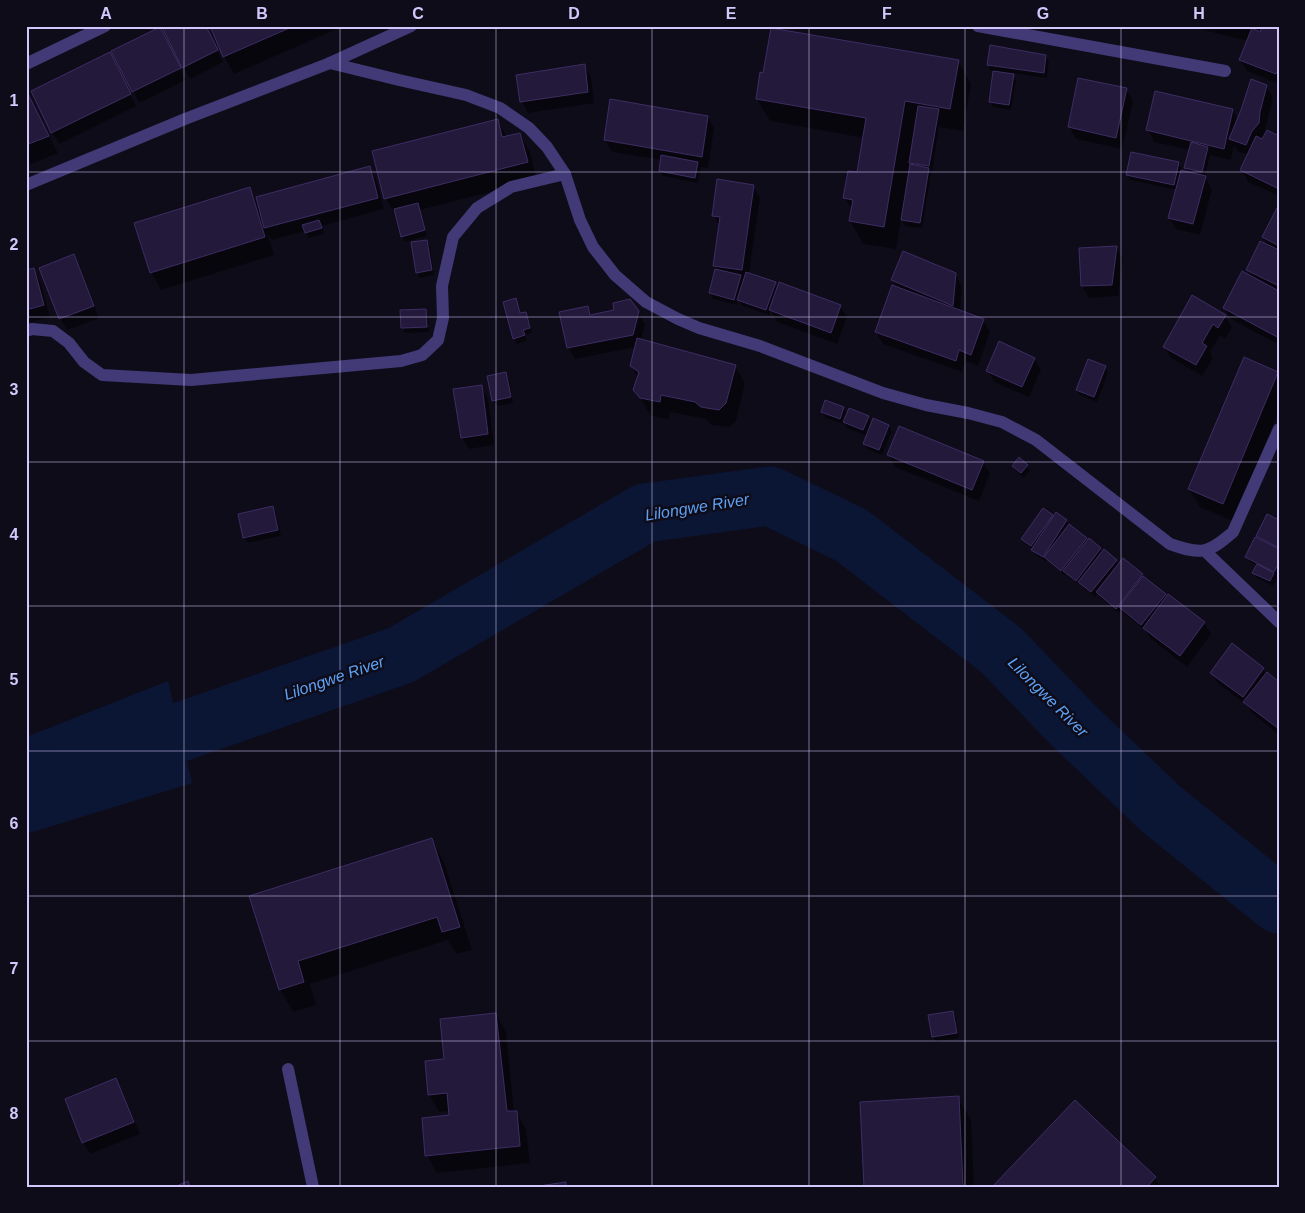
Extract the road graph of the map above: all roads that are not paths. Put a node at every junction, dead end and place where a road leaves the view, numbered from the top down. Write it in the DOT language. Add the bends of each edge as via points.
graph roads {
  1 [pos="105,26"];
  2 [pos="411,26"];
  3 [pos="978,26"];
  4 [pos="330,63"];
  5 [pos="26,64"];
  6 [pos="1225,71"];
  7 [pos="565,174"];
  8 [pos="26,185"];
  9 [pos="26,331"];
  10 [pos="1279,429"];
  11 [pos="1205,551"];
  12 [pos="1279,622"];
  13 [pos="288,1069"];
  14 [pos="313,1187"];
  1 -- 5 [label="street"];
  2 -- 4 [label="street"];
  3 -- 6 [label="street"];
  4 -- 7 [label="street" via="466,95 500,108 529,128"];
  4 -- 8 [label="street"];
  7 -- 9 [label="street" via="511,187 477,208 453,237 442,286 438,340 422,355 401,361 191,380 131,377 102,375 53,331"];
  7 -- 11 [label="street" via="593,247 615,275 646,302 699,328 760,346 883,393 1002,422 1036,440 1170,544"];
  10 -- 11 [label="street" via="1233,532"];
  11 -- 12 [label="street"];
  13 -- 14 [label="street"];
}
